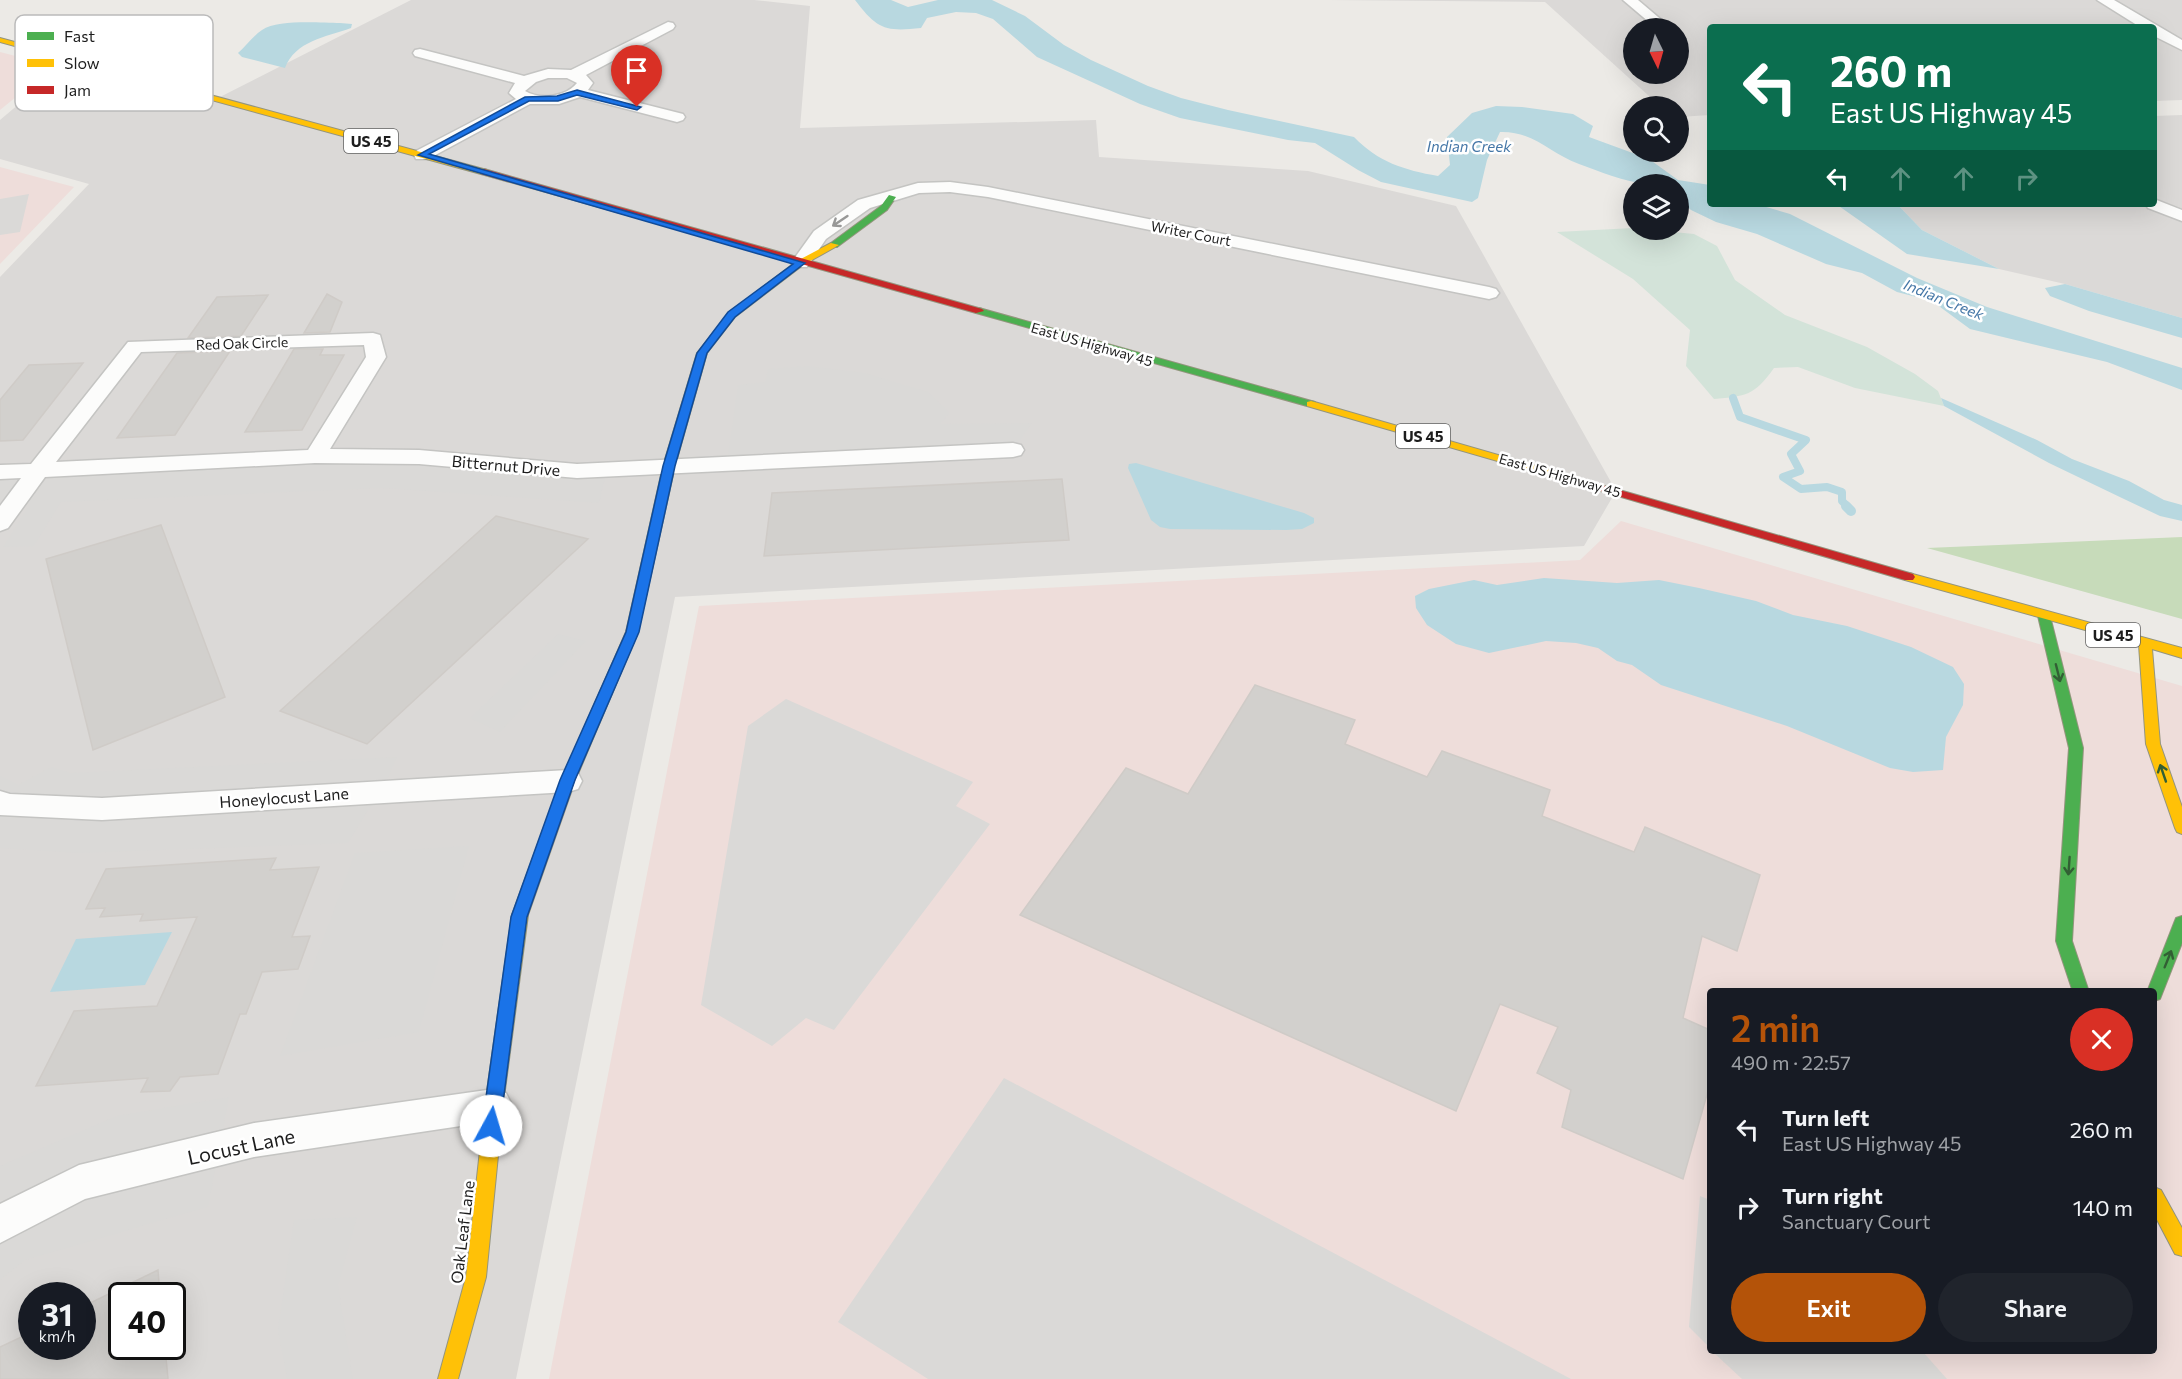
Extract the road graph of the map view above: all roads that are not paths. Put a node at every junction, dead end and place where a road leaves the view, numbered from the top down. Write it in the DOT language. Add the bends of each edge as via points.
graph roads {
  1 [pos="1630,0"];
  2 [pos="2104,0"];
  3 [pos="1652,18"];
  4 [pos="2145,24"];
  5 [pos="668,26"];
  6 [pos="2157,32"];
  7 [pos="0,40"];
  8 [pos="15,44"];
  9 [pos="2182,46"];
  10 [pos="420,53"];
  11 [pos="574,75"];
  12 [pos="526,81"];
  13 [pos="577,92"];
  14 [pos="213,98"];
  15 [pos="527,99"];
  16 [pos="677,117"];
  17 [pos="422,155"];
  18 [pos="2157,205"];
  19 [pos="2182,216"];
  20 [pos="800,263"];
  21 [pos="1490,293"];
  22 [pos="1013,450"];
  23 [pos="315,456"];
  24 [pos="669,466"];
  25 [pos="38,470"];
  26 [pos="0,472"];
  27 [pos="0,523"];
  28 [pos="2044,616"];
  29 [pos="2145,643"];
  30 [pos="2182,653"];
  31 [pos="568,780"];
  32 [pos="0,802"];
  33 [pos="2182,828"];
  34 [pos="2182,923"];
  35 [pos="2080,988"];
  36 [pos="2156,988"];
  37 [pos="494,1105"];
  38 [pos="2157,1201"];
  39 [pos="0,1224"];
  40 [pos="2182,1247"];
  41 [pos="448,1379"];
  1 -- 3 [label="street"];
  2 -- 4 [label="street"];
  5 -- 11 [label="street"];
  6 -- 9 [label="street"];
  7 -- 8 [label="main road, East US Highway 45 / US 45"];
  10 -- 12 [label="street"];
  11 -- 12 [label="street" via="546,74"];
  11 -- 13 [label="street" via="585,83"];
  12 -- 15 [label="street" via="517,93"];
  13 -- 15 [label="street" via="558,99"];
  13 -- 16 [label="street"];
  14 -- 17 [label="main road, East US Highway 45 / US 45"];
  15 -- 17 [label="street"];
  17 -- 20 [label="main road, East US Highway 45 / US 45"];
  18 -- 19 [label="street"];
  20 -- 21 [label="street, Writer Court" via="820,235 864,204 918,188 950,187"];
  20 -- 24 [label="main road, Oak Leaf Lane" via="732,315 702,353"];
  20 -- 28 [label="main road, East US Highway 45 / US 45" via="1376,423"];
  22 -- 24 [label="street, Bitternut Drive"];
  23 -- 24 [label="street, Bitternut Drive" via="419,457 577,471"];
  23 -- 25 [label="street, Bitternut Drive"];
  23 -- 25 [label="street, Red Oak Circle" via="376,357 373,339 135,346"];
  24 -- 31 [label="main road, Oak Leaf Lane" via="632,632"];
  25 -- 26 [label="street, Bitternut Drive"];
  25 -- 27 [label="street"];
  28 -- 29 [label="main road, East US Highway 45 / US 45"];
  28 -- 35 [label="main road, one-way" via="2076,748 2064,941"];
  29 -- 30 [label="main road, East US Highway 45 / US 45"];
  33 -- 29 [label="main road, one-way" via="2153,744"];
  31 -- 32 [label="street, Honeylocust Lane" via="102,809"];
  31 -- 37 [label="main road, Oak Leaf Lane" via="519,917"];
  36 -- 34 [label="main road, one-way"];
  37 -- 39 [label="street, Locust Lane" via="246,1142 79,1183"];
  37 -- 41 [label="main road, Oak Leaf Lane" via="476,1277"];
  38 -- 40 [label="main road"];
}
